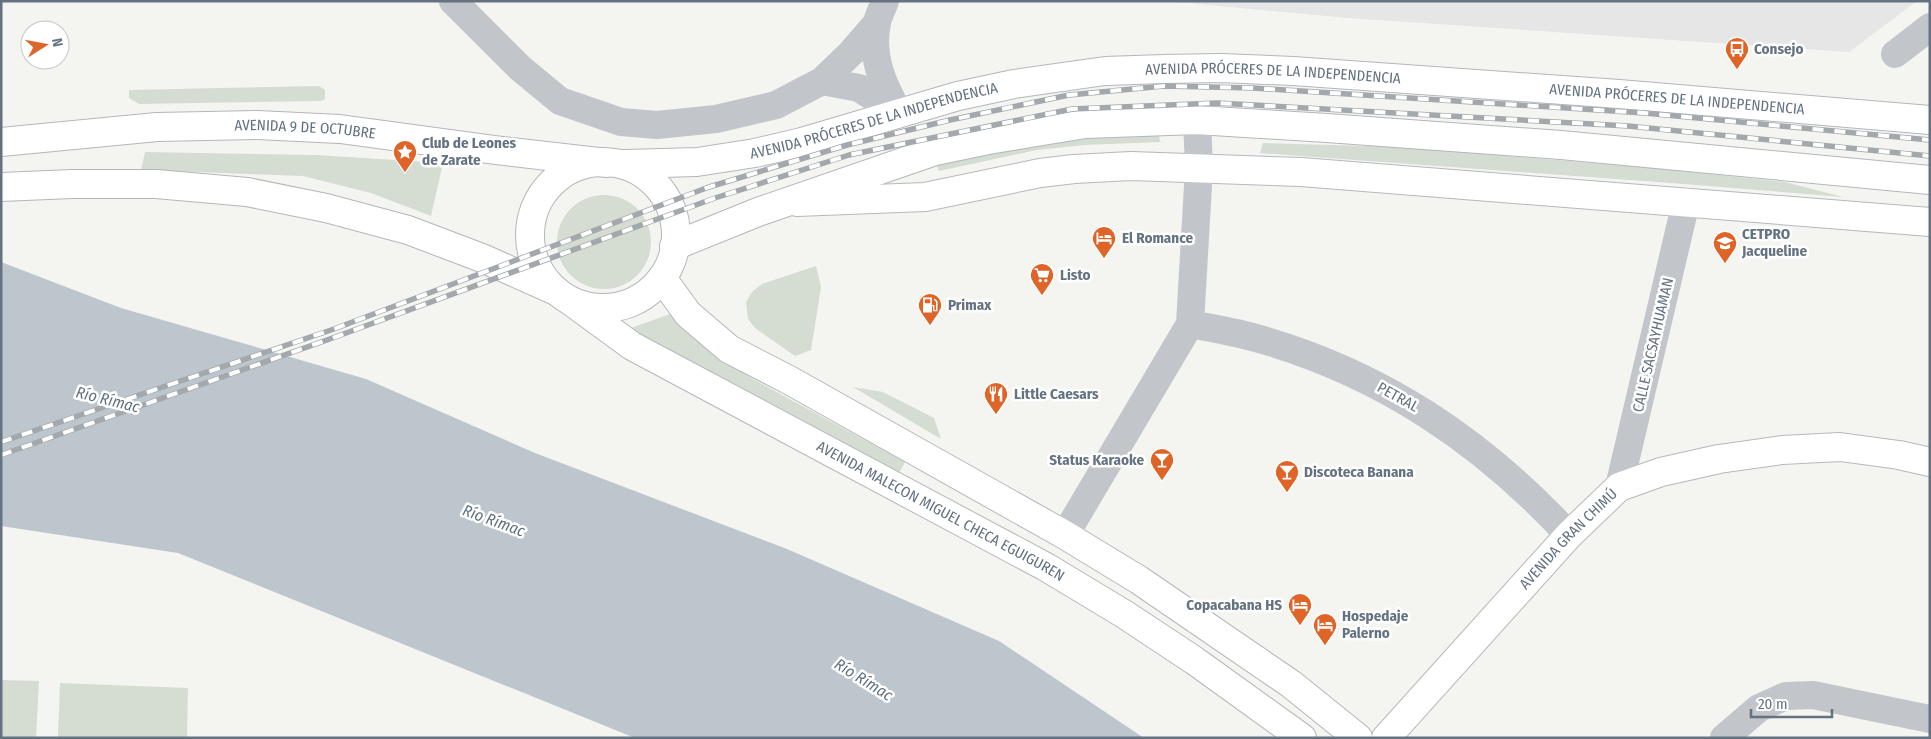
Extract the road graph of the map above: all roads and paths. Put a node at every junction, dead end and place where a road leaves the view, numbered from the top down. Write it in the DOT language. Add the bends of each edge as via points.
graph roads {
  1 [pos="453,1"];
  2 [pos="881,12"];
  3 [pos="1930,27"];
  4 [pos="1895,54"];
  5 [pos="822,81"];
  6 [pos="899,113"];
  7 [pos="1197,120"];
  8 [pos="1930,120"];
  9 [pos="1,142"];
  10 [pos="616,163"];
  11 [pos="1199,168"];
  12 [pos="1930,180"];
  13 [pos="1,187"];
  14 [pos="786,202"];
  15 [pos="1686,202"];
  16 [pos="1930,222"];
  17 [pos="674,246"];
  18 [pos="662,278"];
  19 [pos="562,296"];
  20 [pos="1190,324"];
  21 [pos="1930,462"];
  22 [pos="1619,487"];
  23 [pos="1065,535"];
  24 [pos="1569,535"];
  25 [pos="1930,719"];
  26 [pos="1302,738"];
  27 [pos="1358,738"];
  28 [pos="1386,738"];
  29 [pos="1724,738"];
  1 -- 5 [label="street" via="520,68 560,101 621,122 657,125 716,119 776,105"];
  2 -- 5 [label="street" via="851,53"];
  2 -- 6 [label="street" via="876,45 877,65 885,90"];
  3 -- 4 [label="street"];
  5 -- 6 [label="street" via="860,88"];
  6 -- 8 [label="main road, AVENIDA PRÓCERES DE LA INDEPENDENCIA" via="1004,86 1065,76 1105,71 1221,68 1619,94"];
  6 -- 10 [label="main road, AVENIDA PRÓCERES DE LA INDEPENDENCIA" via="755,153 697,162"];
  7 -- 11 [label="street"];
  7 -- 12 [label="main road" via="1561,145"];
  7 -- 14 [label="main road" via="1085,124 988,140 935,151"];
  9 -- 10 [label="main road, AVENIDA 9 DE OCTUBRE" via="157,127 257,125 340,129"];
  10 -- 17 [label="main road" via="643,173 658,187 669,205 674,225"];
  10 -- 19 [label="main road" via="584,164 563,174 546,189 535,208 530,230 532,253 541,274"];
  11 -- 14 [label="main road" via="1131,166 1074,169 925,197"];
  11 -- 15 [label="main road" via="1301,172"];
  11 -- 20 [label="street"];
  13 -- 19 [label="main road" via="156,184 247,192 326,208 408,230 482,258"];
  14 -- 17 [label="main road"];
  15 -- 16 [label="main road"];
  15 -- 22 [label="street, CALLE SACSAYHUAMAN"];
  17 -- 18 [label="main road"];
  18 -- 19 [label="main road" via="647,293 629,303 609,308 589,307"];
  18 -- 23 [label="main road" via="688,314 729,349"];
  19 -- 26 [label="main road, AVENIDA MALECON MIGUEL CHECA EGUIGUREN" via="632,346 1061,576 1196,661"];
  20 -- 23 [label="street"];
  20 -- 24 [label="street, PETRAL" via="1256,338 1320,359 1382,387 1440,422 1495,462"];
  21 -- 22 [label="main road, AVENIDA GRAN CHIMÚ" via="1840,447 1782,450 1661,472"];
  22 -- 24 [label="main road, AVENIDA GRAN CHIMÚ"];
  23 -- 27 [label="main road" via="1216,632 1291,684"];
  24 -- 28 [label="main road, AVENIDA GRAN CHIMÚ"];
  25 -- 29 [label="street" via="1813,695 1786,696 1759,708"];
}
